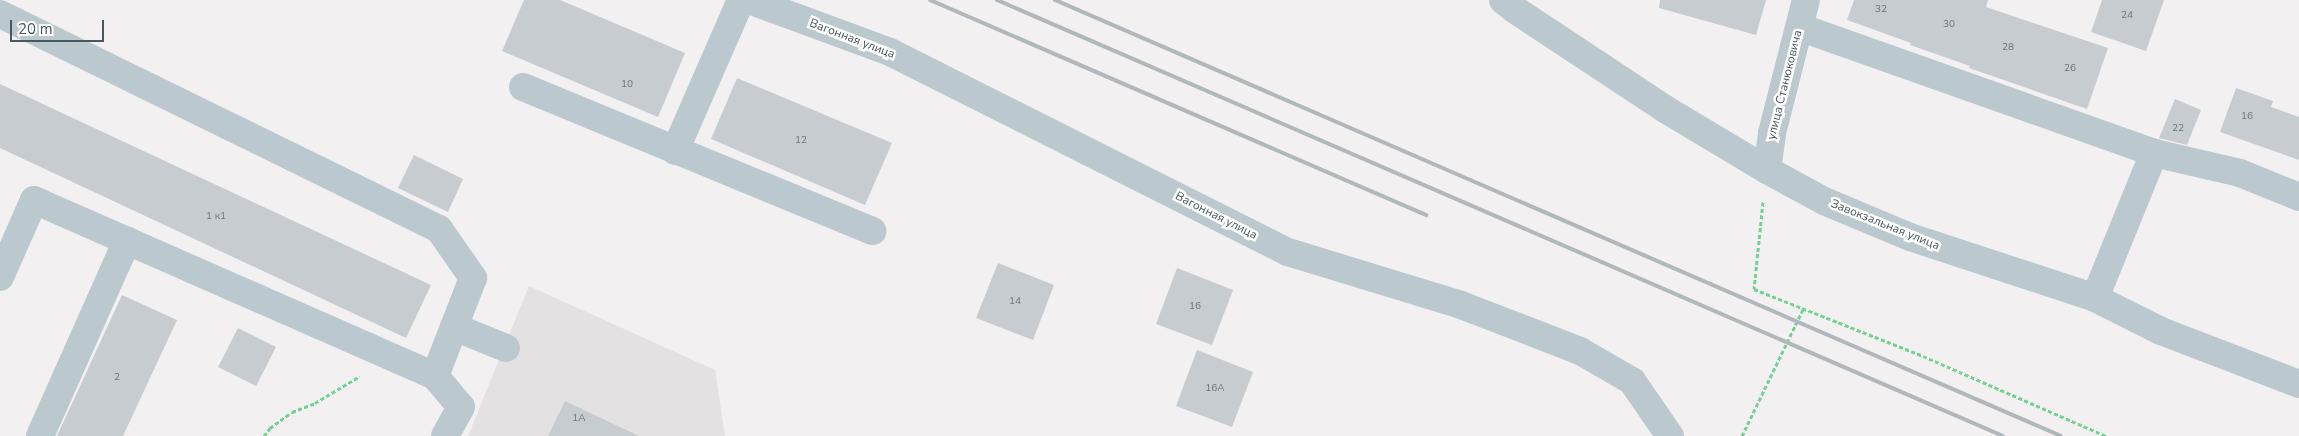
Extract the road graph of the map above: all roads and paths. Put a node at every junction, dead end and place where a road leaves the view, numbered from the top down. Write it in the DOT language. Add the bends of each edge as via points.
graph roads {
  1 [pos="741,0"];
  2 [pos="749,0"];
  3 [pos="1503,0"];
  4 [pos="1806,0"];
  5 [pos="0,14"];
  6 [pos="1799,27"];
  7 [pos="523,87"];
  8 [pos="675,151"];
  9 [pos="2154,153"];
  10 [pos="1767,170"];
  11 [pos="2299,197"];
  12 [pos="873,231"];
  13 [pos="126,241"];
  14 [pos="0,277"];
  15 [pos="2095,298"];
  16 [pos="1803,309"];
  17 [pos="454,327"];
  18 [pos="506,348"];
  19 [pos="384,353"];
  20 [pos="435,376"];
  21 [pos="2299,384"];
  22 [pos="40,436"];
  23 [pos="264,436"];
  24 [pos="445,436"];
  25 [pos="1670,436"];
  26 [pos="1742,436"];
  27 [pos="2106,436"];
  1 -- 8 [label="street"];
  2 -- 25 [label="street, Вагонная улица" via="890,52 1288,252 1460,305 1580,351 1632,381"];
  3 -- 10 [label="street, Завокзальная улица" via="1665,109"];
  4 -- 6 [label="street, улица Станюковича"];
  5 -- 17 [label="street" via="439,229 473,278"];
  6 -- 9 [label="street"];
  6 -- 10 [label="street, улица Станюковича" via="1772,133"];
  7 -- 8 [label="street"];
  8 -- 12 [label="street"];
  9 -- 11 [label="street" via="2240,173"];
  9 -- 15 [label="street"];
  10 -- 15 [label="street, Завокзальная улица" via="1824,201 1910,238"];
  10 -- 16 [label="path" via="1754,290"];
  13 -- 14 [label="street" via="34,200"];
  13 -- 19 [label="street"];
  13 -- 22 [label="street"];
  15 -- 21 [label="street, Завокзальная улица" via="2161,331"];
  16 -- 26 [label="path"];
  16 -- 27 [label="path" via="1923,356"];
  17 -- 18 [label="street"];
  17 -- 20 [label="street"];
  19 -- 20 [label="street"];
  19 -- 23 [label="path" via="357,379 292,412"];
  20 -- 24 [label="street" via="461,407"];
}
